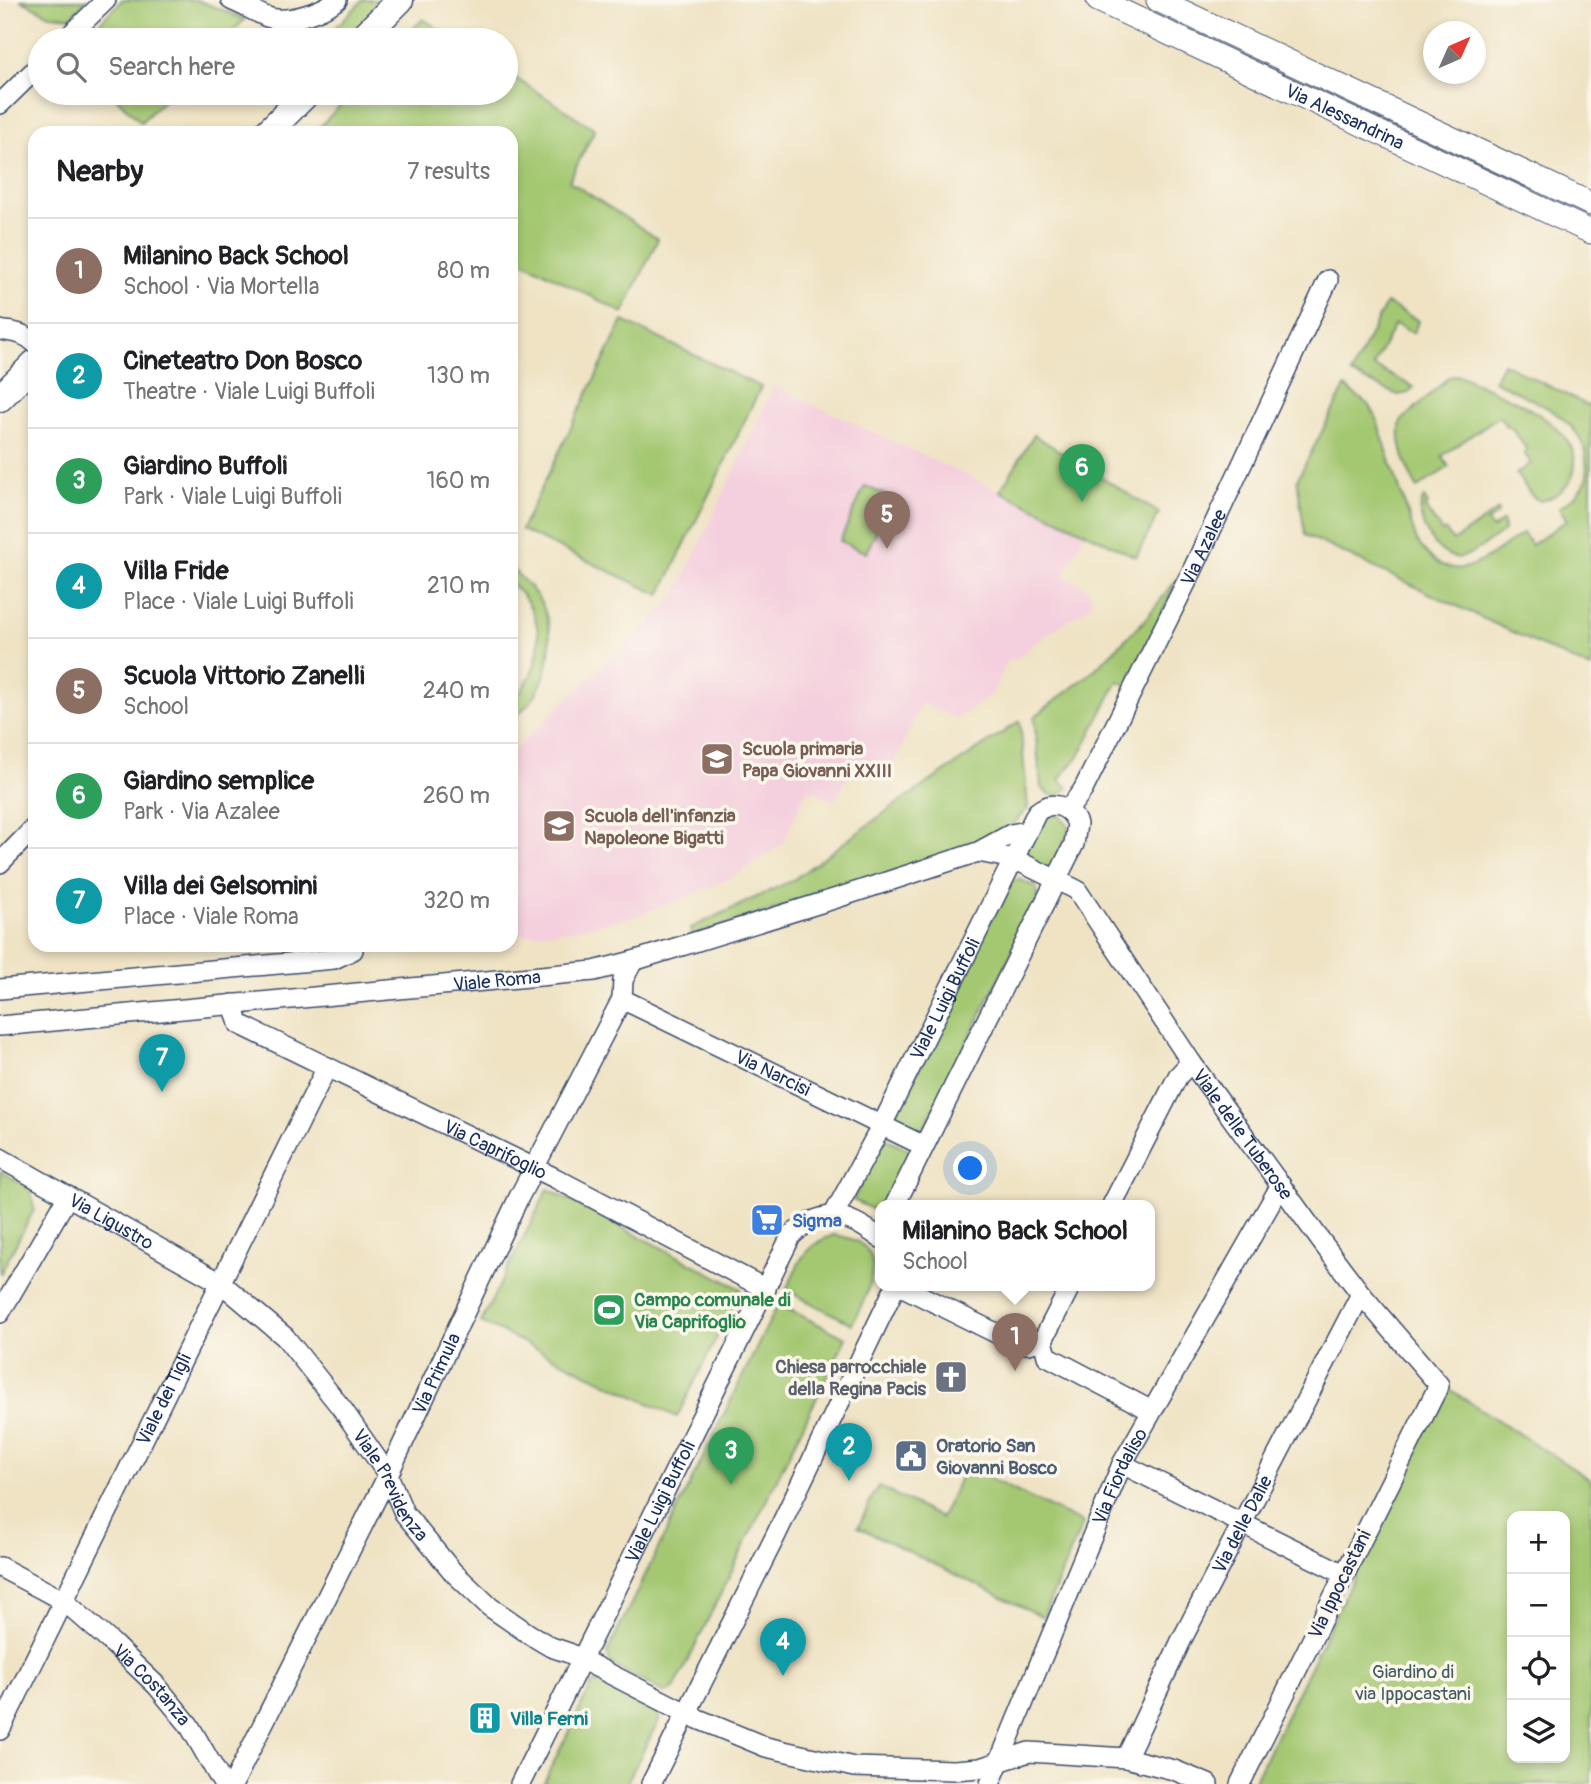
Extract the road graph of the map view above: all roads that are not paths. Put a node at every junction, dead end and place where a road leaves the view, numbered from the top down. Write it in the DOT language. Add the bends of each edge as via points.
graph roads {
  1 [pos="106,0"];
  2 [pos="231,0"];
  3 [pos="400,0"];
  4 [pos="1098,0"];
  5 [pos="1158,0"];
  6 [pos="336,1"];
  7 [pos="77,28"];
  8 [pos="372,28"];
  9 [pos="28,77"];
  10 [pos="0,104"];
  11 [pos="295,105"];
  12 [pos="274,126"];
  13 [pos="1591,204"];
  14 [pos="1591,232"];
  15 [pos="1328,279"];
  16 [pos="9,331"];
  17 [pos="28,337"];
  18 [pos="28,370"];
  19 [pos="0,398"];
  20 [pos="1068,810"];
  21 [pos="1027,831"];
  22 [pos="28,834"];
  23 [pos="978,852"];
  24 [pos="1014,859"];
  25 [pos="0,863"];
  26 [pos="1057,880"];
  27 [pos="345,952"];
  28 [pos="633,961"];
  29 [pos="0,989"];
  30 [pos="622,999"];
  31 [pos="233,1004"];
  32 [pos="0,1026"];
  33 [pos="1191,1062"];
  34 [pos="327,1067"];
  35 [pos="882,1125"];
  36 [pos="924,1146"];
  37 [pos="0,1158"];
  38 [pos="535,1168"];
  39 [pos="1281,1185"];
  40 [pos="68,1196"];
  41 [pos="897,1200"];
  42 [pos="1115,1200"];
  43 [pos="834,1214"];
  44 [pos="875,1234"];
  45 [pos="221,1283"];
  46 [pos="766,1289"];
  47 [pos="894,1291"];
  48 [pos="909,1291"];
  49 [pos="1068,1291"];
  50 [pos="1361,1294"];
  51 [pos="0,1313"];
  52 [pos="1043,1340"];
  53 [pos="1439,1385"];
  54 [pos="1150,1410"];
  55 [pos="1122,1464"];
  56 [pos="388,1475"];
  57 [pos="1241,1524"];
  58 [pos="0,1567"];
  59 [pos="1344,1574"];
  60 [pos="64,1601"];
  61 [pos="580,1660"];
  62 [pos="686,1712"];
  63 [pos="0,1730"];
  64 [pos="1126,1758"];
  65 [pos="1000,1761"];
  66 [pos="223,1784"];
  67 [pos="233,1784"];
  68 [pos="520,1784"];
  69 [pos="651,1784"];
  70 [pos="990,1784"];
  71 [pos="1208,1784"];
  72 [pos="1240,1784"];
  1 -- 7 [label="street"];
  2 -- 6 [label="street" via="270,18 292,18"];
  3 -- 8 [label="main road"];
  4 -- 14 [label="street, Via Alessandrina"];
  5 -- 13 [label="street, Via Alessandrina"];
  9 -- 10 [label="street"];
  11 -- 12 [label="main road"];
  15 -- 20 [label="street, Via Azalee" via="1193,569 1083,790"];
  16 -- 17 [label="street"];
  18 -- 19 [label="main road"];
  20 -- 21 [label="street" via="1058,805 1042,808"];
  20 -- 26 [label="street" via="1077,824 1077,834"];
  21 -- 23 [label="street, Viale Roma" via="1011,834"];
  21 -- 24 [label="street, Viale Luigi Buffoli"];
  22 -- 25 [label="street"];
  23 -- 24 [label="street, Viale Roma"];
  23 -- 28 [label="street, Viale Roma"];
  24 -- 26 [label="street, Viale delle Tuberose"];
  24 -- 35 [label="street, Viale Luigi Buffoli"];
  26 -- 33 [label="street, Viale delle Tuberose" via="1077,890"];
  26 -- 36 [label="street"];
  27 -- 29 [label="street" via="334,959"];
  28 -- 30 [label="street, Via Primula" via="623,980"];
  28 -- 31 [label="street, Viale Roma" via="594,971"];
  30 -- 35 [label="street, Via Narcisi"];
  30 -- 38 [label="street, Via Primula"];
  31 -- 32 [label="street, Viale Roma"];
  31 -- 34 [label="street, Via Caprifoglio" via="239,1024"];
  33 -- 39 [label="street, Viale delle Tuberose"];
  33 -- 42 [label="street" via="1178,1076"];
  34 -- 38 [label="street, Via Caprifoglio"];
  34 -- 45 [label="street, Viale dei Tigli"];
  35 -- 36 [label="street, Via Narcisi"];
  35 -- 43 [label="street, Viale Luigi Buffoli"];
  36 -- 41 [label="street"];
  37 -- 40 [label="street, Via Ligustro"];
  38 -- 46 [label="street, Via Caprifoglio"];
  38 -- 56 [label="street, Via Primula"];
  39 -- 50 [label="street, Viale delle Tuberose"];
  39 -- 54 [label="street, Via Fiordaliso"];
  40 -- 45 [label="street, Via Ligustro"];
  40 -- 51 [label="street"];
  43 -- 44 [label="street"];
  43 -- 46 [label="street, Viale Luigi Buffoli" via="824,1215 791,1236"];
  45 -- 56 [label="street, Viale Previdenza" via="285,1337"];
  45 -- 60 [label="street, Viale dei Tigli"];
  46 -- 61 [label="street, Viale Luigi Buffoli"];
  47 -- 62 [label="street"];
  48 -- 52 [label="street" via="1017,1343"];
  49 -- 52 [label="street"];
  50 -- 53 [label="street, Viale delle Tuberose"];
  50 -- 57 [label="street, Via delle Dalie"];
  52 -- 54 [label="street" via="1047,1356"];
  53 -- 59 [label="street, Via Ippocastani"];
  54 -- 55 [label="street, Via Fiordaliso"];
  55 -- 57 [label="street"];
  55 -- 65 [label="street, Via Fiordaliso"];
  56 -- 61 [label="street, Viale Previdenza" via="404,1513 453,1572 490,1607"];
  56 -- 67 [label="street, Via Primula"];
  57 -- 59 [label="street"];
  57 -- 64 [label="street, Via delle Dalie"];
  58 -- 60 [label="street, Via Costanza"];
  59 -- 72 [label="street, Via Ippocastani"];
  60 -- 63 [label="street, Viale dei Tigli"];
  60 -- 66 [label="street, Via Costanza" via="158,1686 190,1725"];
  61 -- 62 [label="street"];
  61 -- 68 [label="street, Viale Luigi Buffoli"];
  62 -- 65 [label="street" via="766,1747 854,1767 954,1770"];
  62 -- 69 [label="street"];
  64 -- 65 [label="street" via="1029,1752"];
  64 -- 71 [label="street"];
  65 -- 70 [label="street, Via Fiordaliso"];
}
